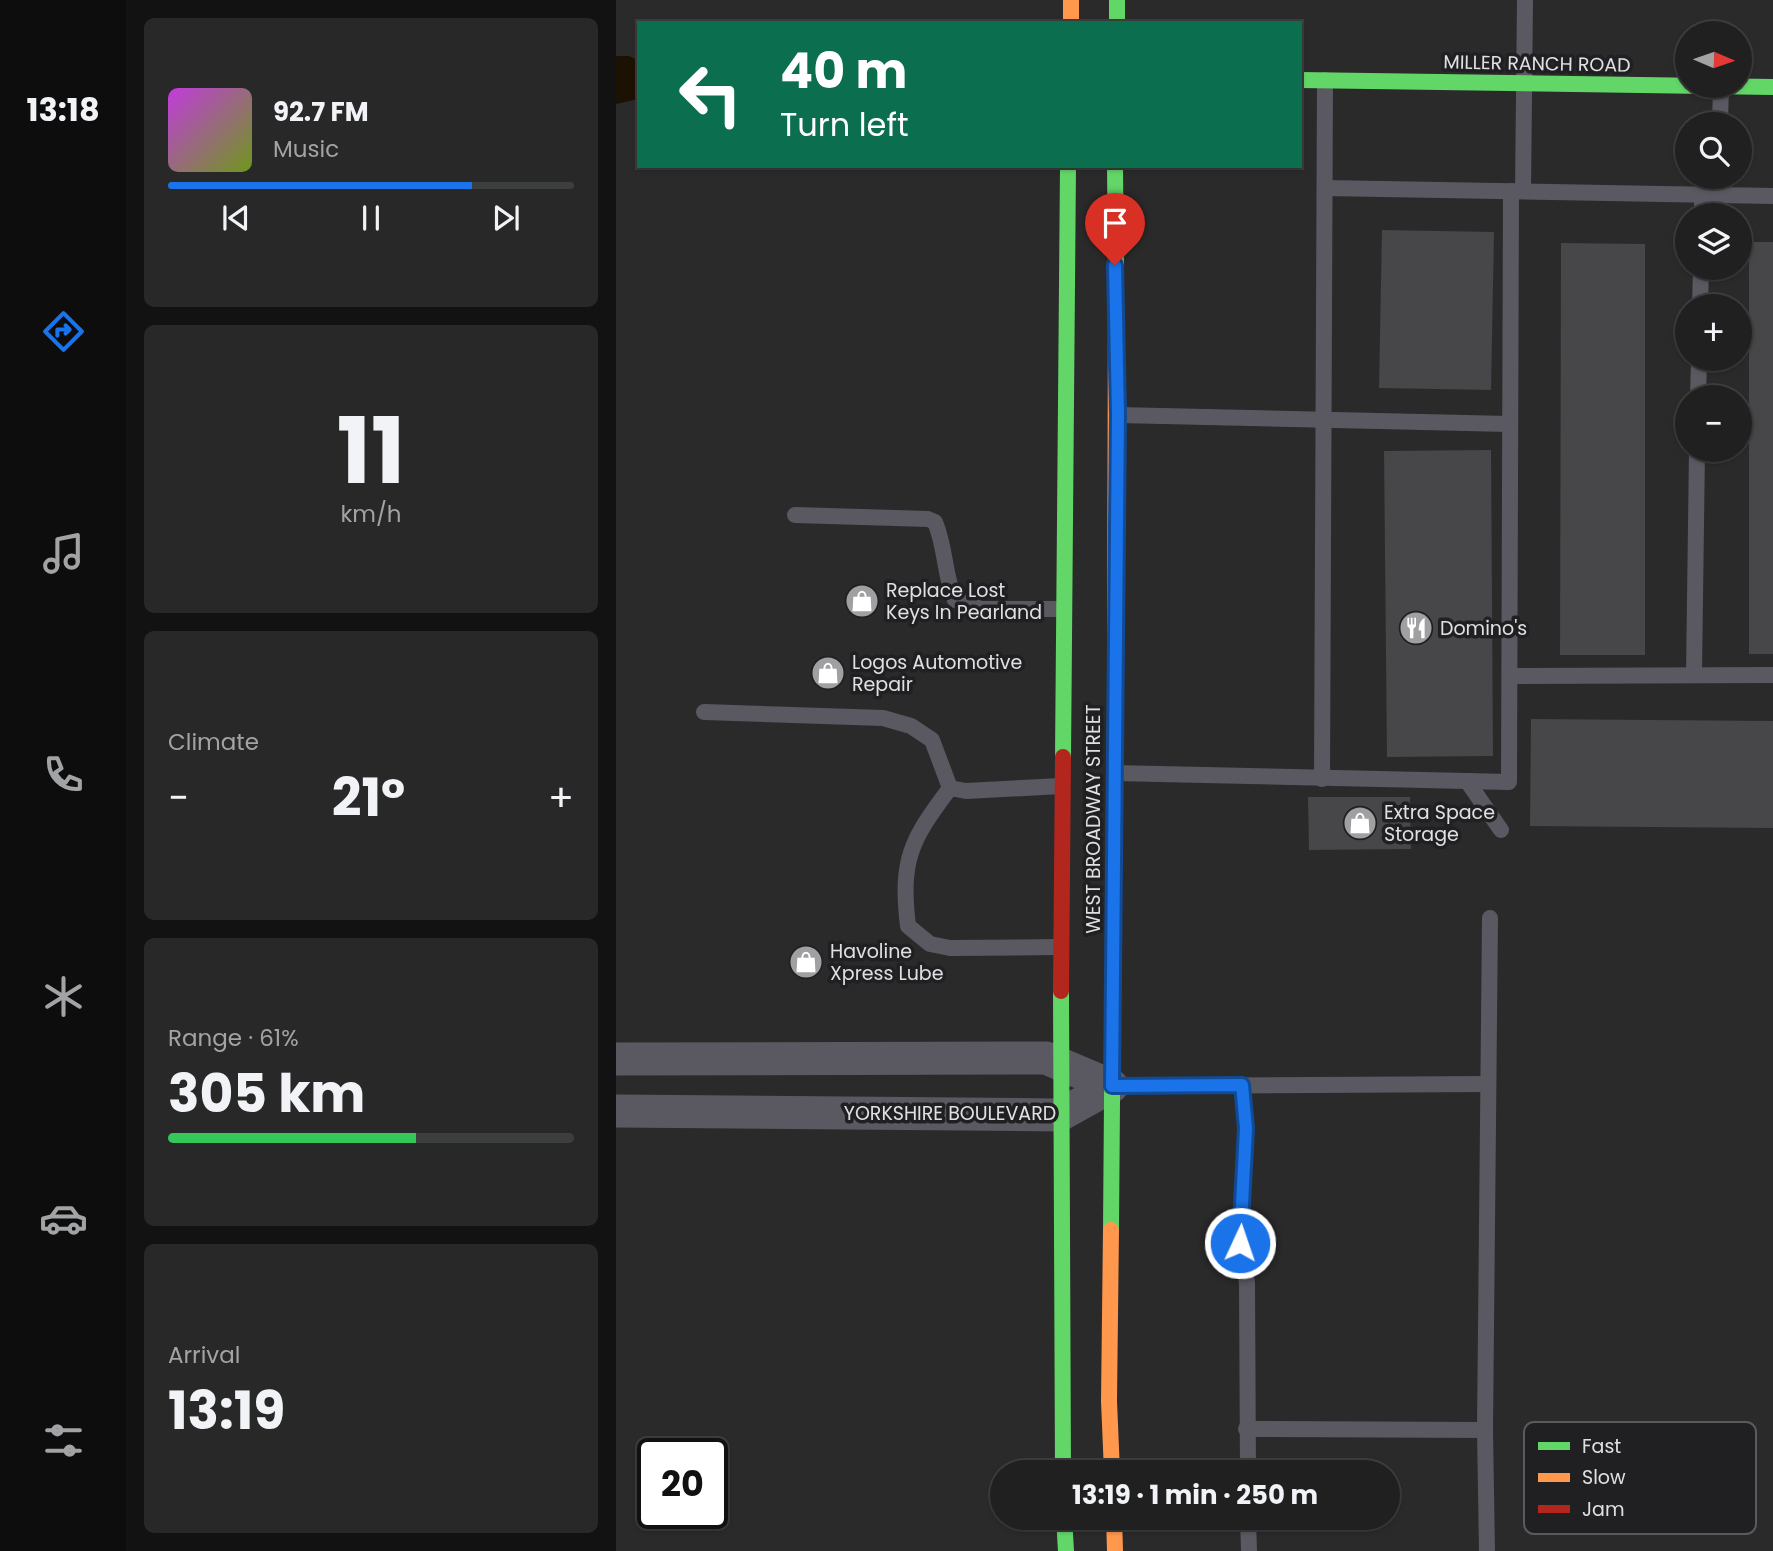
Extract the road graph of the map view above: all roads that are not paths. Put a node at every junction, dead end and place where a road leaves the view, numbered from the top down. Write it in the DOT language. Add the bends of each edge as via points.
graph roads {
  1 [pos="1071,0"];
  2 [pos="1117,0"];
  3 [pos="1525,0"];
  4 [pos="1071,21"];
  5 [pos="1117,21"];
  6 [pos="1302,80"];
  7 [pos="1325,80"];
  8 [pos="1525,83"];
  9 [pos="1675,85"];
  10 [pos="1752,87"];
  11 [pos="1773,87"];
  12 [pos="1068,168"];
  13 [pos="1115,168"];
  14 [pos="1325,188"];
  15 [pos="1719,189"];
  16 [pos="1517,191"];
  17 [pos="1702,195"];
  18 [pos="1719,195"];
  19 [pos="1773,196"];
  20 [pos="1702,203"];
  21 [pos="1118,415"];
  22 [pos="1324,419"];
  23 [pos="1509,424"];
  24 [pos="1698,462"];
  25 [pos="795,515"];
  26 [pos="1063,609"];
  27 [pos="1694,674"];
  28 [pos="1773,675"];
  29 [pos="1511,676"];
  30 [pos="704,712"];
  31 [pos="1114,773"];
  32 [pos="1322,779"];
  33 [pos="1467,781"];
  34 [pos="1061,786"];
  35 [pos="950,788"];
  36 [pos="1501,830"];
  37 [pos="1490,918"];
  38 [pos="1060,947"];
  39 [pos="616,1059"];
  40 [pos="1060,1064"];
  41 [pos="1488,1084"];
  42 [pos="1242,1085"];
  43 [pos="1112,1086"];
  44 [pos="616,1111"];
  45 [pos="1060,1115"];
  46 [pos="1246,1429"];
  47 [pos="1485,1430"];
  48 [pos="1063,1460"];
  49 [pos="1111,1460"];
  50 [pos="1247,1460"];
  51 [pos="1065,1530"];
  52 [pos="1114,1530"];
  53 [pos="1248,1530"];
  54 [pos="1066,1551"];
  55 [pos="1115,1551"];
  56 [pos="1249,1551"];
  57 [pos="1487,1551"];
  1 -- 4 [label="main road"];
  2 -- 5 [label="main road"];
  3 -- 8 [label="lane"];
  6 -- 7 [label="main road, MILLER RANCH ROAD"];
  7 -- 8 [label="main road, MILLER RANCH ROAD"];
  7 -- 14 [label="lane"];
  8 -- 9 [label="main road, MILLER RANCH ROAD"];
  8 -- 16 [label="lane"];
  10 -- 11 [label="main road, MILLER RANCH ROAD"];
  12 -- 26 [label="main road, WEST BROADWAY STREET"];
  13 -- 21 [label="main road, WEST BROADWAY STREET"];
  14 -- 16 [label="lane"];
  14 -- 22 [label="lane"];
  15 -- 18 [label="lane"];
  16 -- 17 [label="lane"];
  16 -- 23 [label="lane"];
  17 -- 18 [label="lane"];
  17 -- 20 [label="lane"];
  18 -- 19 [label="lane"];
  21 -- 22 [label="lane"];
  21 -- 31 [label="main road, WEST BROADWAY STREET"];
  22 -- 23 [label="lane"];
  22 -- 32 [label="lane"];
  23 -- 29 [label="lane"];
  24 -- 27 [label="lane"];
  25 -- 26 [label="lane" via="928,519 940,535 955,600 982,609"];
  26 -- 34 [label="main road, WEST BROADWAY STREET"];
  27 -- 28 [label="lane"];
  27 -- 29 [label="lane"];
  29 -- 33 [label="lane" via="1509,782"];
  30 -- 35 [label="lane" via="883,718 911,726 932,740"];
  31 -- 32 [label="lane"];
  31 -- 43 [label="main road, WEST BROADWAY STREET"];
  32 -- 33 [label="lane"];
  33 -- 36 [label="lane"];
  34 -- 35 [label="lane"];
  34 -- 38 [label="main road, WEST BROADWAY STREET"];
  35 -- 38 [label="lane" via="918,830 908,856 904,896 908,926 930,944 950,948"];
  37 -- 41 [label="lane"];
  38 -- 40 [label="main road, WEST BROADWAY STREET"];
  39 -- 40 [label="street" via="1045,1058"];
  40 -- 43 [label="street"];
  40 -- 45 [label="main road, WEST BROADWAY STREET"];
  41 -- 42 [label="lane"];
  41 -- 47 [label="lane"];
  42 -- 43 [label="lane"];
  42 -- 46 [label="lane" via="1246,1128 1240,1243 1247,1283"];
  43 -- 45 [label="street, YORKSHIRE BOULEVARD"];
  43 -- 49 [label="main road, WEST BROADWAY STREET"];
  44 -- 45 [label="street, YORKSHIRE BOULEVARD"];
  45 -- 48 [label="main road, WEST BROADWAY STREET"];
  46 -- 47 [label="lane"];
  46 -- 50 [label="lane"];
  47 -- 57 [label="lane"];
  51 -- 54 [label="main road"];
  52 -- 55 [label="main road"];
  53 -- 56 [label="lane"];
}
